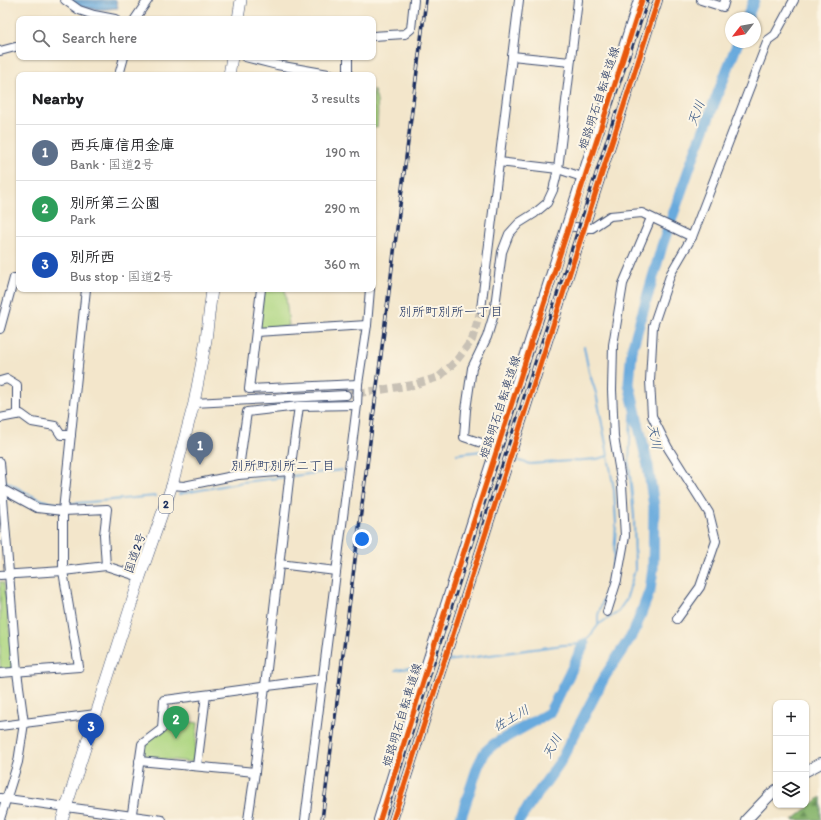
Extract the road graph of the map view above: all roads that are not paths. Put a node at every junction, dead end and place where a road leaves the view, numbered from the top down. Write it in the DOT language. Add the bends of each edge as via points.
graph roads {
  1 [pos="65,0"];
  2 [pos="148,0"];
  3 [pos="241,0"];
  4 [pos="414,0"];
  5 [pos="519,0"];
  6 [pos="578,0"];
  7 [pos="638,0"];
  8 [pos="658,0"];
  9 [pos="701,0"];
  10 [pos="725,0"];
  11 [pos="794,0"];
  12 [pos="91,16"];
  13 [pos="137,16"];
  14 [pos="238,16"];
  15 [pos="376,36"];
  16 [pos="16,47"];
  17 [pos="0,51"];
  18 [pos="512,56"];
  19 [pos="123,60"];
  20 [pos="232,60"];
  21 [pos="348,60"];
  22 [pos="277,61"];
  23 [pos="570,62"];
  24 [pos="120,72"];
  25 [pos="230,72"];
  26 [pos="322,72"];
  27 [pos="348,72"];
  28 [pos="499,162"];
  29 [pos="558,169"];
  30 [pos="582,178"];
  31 [pos="653,219"];
  32 [pos="566,226"];
  33 [pos="584,228"];
  34 [pos="689,236"];
  35 [pos="16,278"];
  36 [pos="86,292"];
  37 [pos="212,292"];
  38 [pos="261,292"];
  39 [pos="370,292"];
  40 [pos="482,309"];
  41 [pos="368,325"];
  42 [pos="0,329"];
  43 [pos="256,332"];
  44 [pos="0,381"];
  45 [pos="358,384"];
  46 [pos="346,395"];
  47 [pos="194,403"];
  48 [pos="357,405"];
  49 [pos="299,406"];
  50 [pos="17,416"];
  51 [pos="0,418"];
  52 [pos="71,436"];
  53 [pos="496,448"];
  54 [pos="0,462"];
  55 [pos="238,475"];
  56 [pos="290,475"];
  57 [pos="172,485"];
  58 [pos="2,489"];
  59 [pos="63,511"];
  60 [pos="279,564"];
  61 [pos="106,566"];
  62 [pos="63,571"];
  63 [pos="336,571"];
  64 [pos="4,574"];
  65 [pos="140,577"];
  66 [pos="607,612"];
  67 [pos="678,619"];
  68 [pos="17,672"];
  69 [pos="0,673"];
  70 [pos="323,679"];
  71 [pos="265,685"];
  72 [pos="206,695"];
  73 [pos="96,714"];
  74 [pos="24,723"];
  75 [pos="0,726"];
  76 [pos="139,761"];
  77 [pos="821,763"];
  78 [pos="197,766"];
  79 [pos="809,769"];
  80 [pos="255,772"];
  81 [pos="773,793"];
  82 [pos="4,799"];
  83 [pos="66,807"];
  84 [pos="132,818"];
  85 [pos="0,819"];
  86 [pos="62,820"];
  87 [pos="162,820"];
  88 [pos="248,820"];
  89 [pos="305,820"];
  90 [pos="378,820"];
  91 [pos="393,820"];
  92 [pos="746,820"];
  1 -- 12 [label="street"];
  2 -- 13 [label="street"];
  3 -- 14 [label="highway"];
  4 -- 15 [label="street" via="411,28 405,34"];
  5 -- 18 [label="street"];
  6 -- 23 [label="street"];
  7 -- 30 [label="street"];
  8 -- 33 [label="street"];
  9 -- 10 [label="street" via="723,7"];
  11 -- 34 [label="street" via="775,35 768,40"];
  16 -- 17 [label="street"];
  18 -- 23 [label="street"];
  18 -- 28 [label="street"];
  19 -- 24 [label="street"];
  20 -- 25 [label="highway"];
  21 -- 27 [label="street"];
  22 -- 26 [label="street"];
  23 -- 29 [label="street"];
  28 -- 29 [label="street"];
  28 -- 40 [label="street"];
  29 -- 30 [label="street"];
  29 -- 53 [label="street" via="547,203 519,223 509,234 502,252 494,314 487,337 472,368 464,437"];
  30 -- 32 [label="street"];
  31 -- 33 [label="street" via="642,214 610,216 592,228"];
  31 -- 34 [label="street"];
  31 -- 66 [label="street" via="623,284 613,345 614,437 622,485 626,536"];
  32 -- 33 [label="street"];
  32 -- 53 [label="street"];
  33 -- 91 [label="street"];
  34 -- 67 [label="street" via="671,273 653,326 650,382 652,416 668,448 709,513 716,541 700,587"];
  35 -- 42 [label="street"];
  36 -- 52 [label="street"];
  37 -- 47 [label="highway, 国道2号 / 2"];
  38 -- 43 [label="street"];
  39 -- 41 [label="street"];
  41 -- 43 [label="street"];
  41 -- 45 [label="street"];
  43 -- 45 [label="street" via="249,389"];
  44 -- 50 [label="street" via="7,379 16,385"];
  45 -- 48 [label="street"];
  46 -- 47 [label="street"];
  47 -- 57 [label="highway, 国道2号 / 2"];
  48 -- 49 [label="street"];
  48 -- 63 [label="street"];
  49 -- 55 [label="street" via="247,412"];
  49 -- 56 [label="street"];
  50 -- 51 [label="street"];
  50 -- 52 [label="street" via="22,414 32,422 56,426 61,435"];
  52 -- 59 [label="street"];
  53 -- 90 [label="street"];
  54 -- 58 [label="street"];
  55 -- 56 [label="street"];
  55 -- 57 [label="street" via="184,486"];
  56 -- 60 [label="street"];
  57 -- 65 [label="highway, 国道2号 / 2"];
  58 -- 59 [label="street" via="37,508"];
  58 -- 64 [label="street"];
  59 -- 61 [label="street" via="107,509 104,535"];
  59 -- 62 [label="street"];
  60 -- 63 [label="street"];
  60 -- 71 [label="street"];
  61 -- 62 [label="street"];
  61 -- 65 [label="street"];
  62 -- 64 [label="street"];
  62 -- 68 [label="street" via="79,667"];
  63 -- 70 [label="street"];
  64 -- 68 [label="street"];
  65 -- 73 [label="highway, 国道2号 / 2"];
  68 -- 69 [label="street"];
  68 -- 74 [label="street"];
  70 -- 71 [label="street"];
  70 -- 89 [label="street"];
  71 -- 72 [label="street"];
  71 -- 80 [label="street"];
  72 -- 76 [label="street" via="164,700 162,729 142,744"];
  72 -- 78 [label="street"];
  73 -- 74 [label="street"];
  73 -- 83 [label="highway, 国道2号 / 2"];
  74 -- 75 [label="street"];
  74 -- 82 [label="street" via="18,762"];
  76 -- 78 [label="street"];
  76 -- 84 [label="street"];
  77 -- 79 [label="main road"];
  78 -- 80 [label="street"];
  80 -- 88 [label="street"];
  81 -- 92 [label="main road"];
  82 -- 83 [label="street"];
  82 -- 85 [label="street"];
  83 -- 84 [label="street"];
  83 -- 86 [label="highway, 国道2号 / 2"];
  84 -- 87 [label="street"];
}
